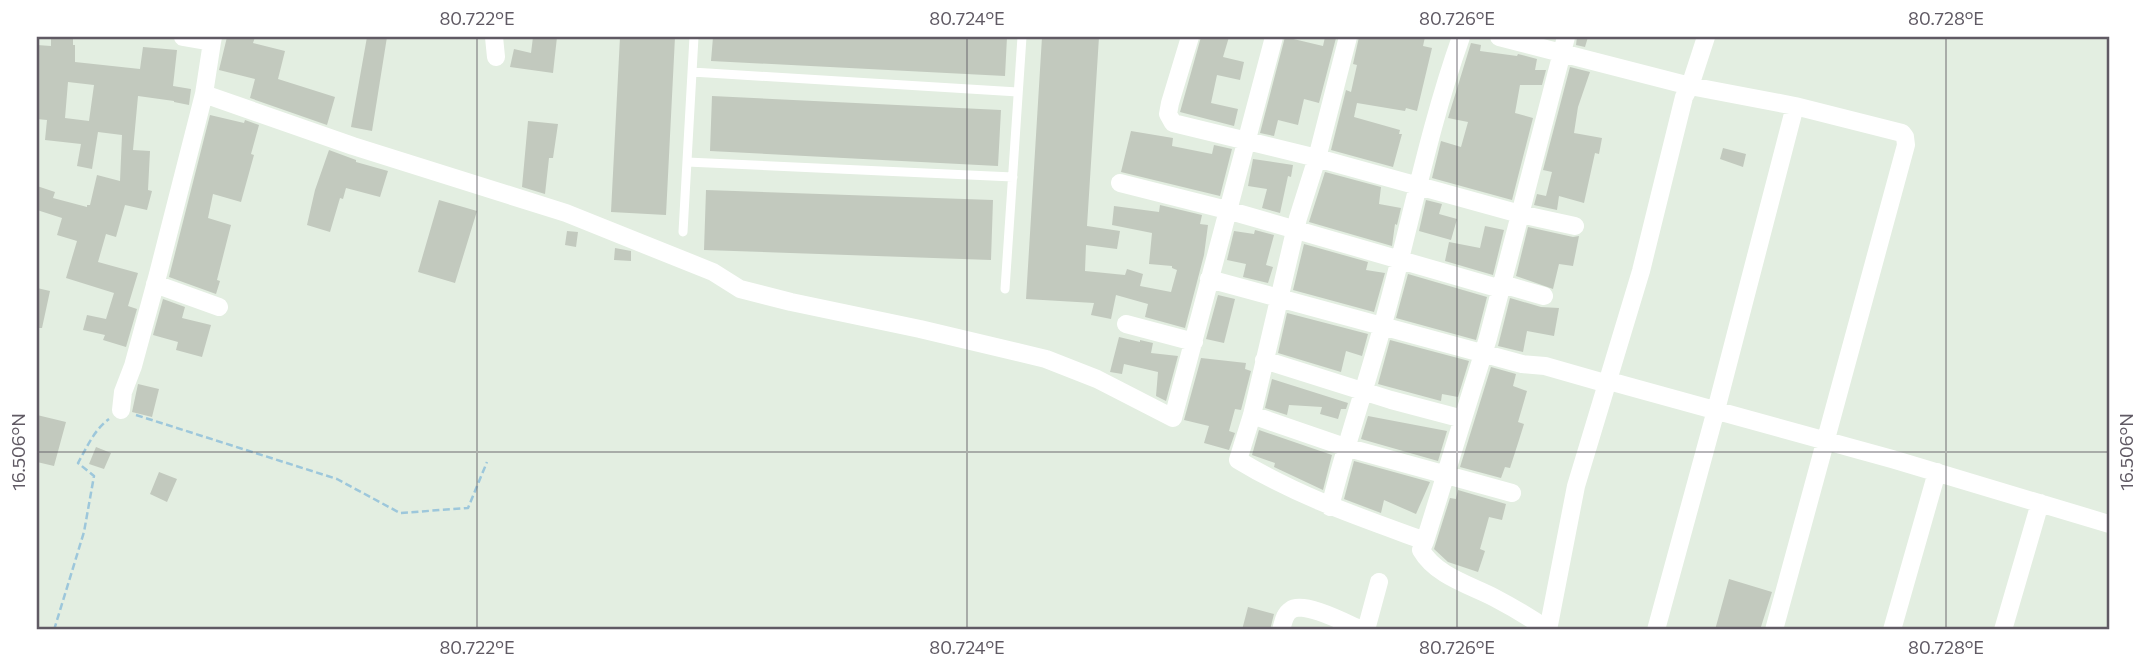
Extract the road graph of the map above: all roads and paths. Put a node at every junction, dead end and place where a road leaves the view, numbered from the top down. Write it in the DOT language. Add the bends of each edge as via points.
graph roads {
  1 [pos="183,37"];
  2 [pos="494,37"];
  3 [pos="694,37"];
  4 [pos="1022,37"];
  5 [pos="1190,37"];
  6 [pos="1274,37"];
  7 [pos="1348,37"];
  8 [pos="1461,37"];
  9 [pos="1499,37"];
  10 [pos="1706,37"];
  11 [pos="213,39"];
  12 [pos="1564,45"];
  13 [pos="496,57"];
  14 [pos="692,72"];
  15 [pos="1690,86"];
  16 [pos="1018,92"];
  17 [pos="204,94"];
  18 [pos="1795,106"];
  19 [pos="1246,142"];
  20 [pos="1317,158"];
  21 [pos="687,162"];
  22 [pos="1013,177"];
  23 [pos="1120,183"];
  24 [pos="1419,186"];
  25 [pos="1227,210"];
  26 [pos="1520,214"];
  27 [pos="1575,226"];
  28 [pos="1297,230"];
  29 [pos="682,232"];
  30 [pos="1400,259"];
  31 [pos="1209,279"];
  32 [pos="155,284"];
  33 [pos="1501,286"];
  34 [pos="1005,289"];
  35 [pos="1544,296"];
  36 [pos="1280,299"];
  37 [pos="219,307"];
  38 [pos="1126,324"];
  39 [pos="1383,324"];
  40 [pos="1195,342"];
  41 [pos="1484,352"];
  42 [pos="1264,360"];
  43 [pos="1608,383"];
  44 [pos="1362,391"];
  45 [pos="121,410"];
  46 [pos="1716,410"];
  47 [pos="1252,415"];
  48 [pos="1463,419"];
  49 [pos="1827,440"];
  50 [pos="1345,447"];
  51 [pos="487,462"];
  52 [pos="1937,472"];
  53 [pos="1445,476"];
  54 [pos="1512,493"];
  55 [pos="2040,503"];
  56 [pos="1330,507"];
  57 [pos="2109,524"];
  58 [pos="1425,541"];
  59 [pos="1379,582"];
  60 [pos="54,630"];
  61 [pos="1281,630"];
  62 [pos="1358,630"];
  63 [pos="1366,630"];
  64 [pos="1548,630"];
  65 [pos="1656,630"];
  66 [pos="1774,630"];
  67 [pos="1892,630"];
  68 [pos="2003,630"];
  1 -- 11 [label="street"];
  2 -- 13 [label="street"];
  3 -- 14 [label="lane"];
  4 -- 16 [label="lane"];
  5 -- 19 [label="street" via="1168,114 1173,123"];
  6 -- 19 [label="street"];
  7 -- 20 [label="street"];
  8 -- 24 [label="street" via="1443,87"];
  9 -- 12 [label="street"];
  10 -- 15 [label="street"];
  11 -- 17 [label="street"];
  12 -- 15 [label="street"];
  12 -- 26 [label="street"];
  14 -- 16 [label="lane"];
  14 -- 21 [label="lane"];
  15 -- 18 [label="street"];
  15 -- 43 [label="street"];
  16 -- 22 [label="lane"];
  17 -- 32 [label="street"];
  17 -- 40 [label="street" via="566,213 713,272 740,289 1046,359 1173,418"];
  18 -- 46 [label="street"];
  18 -- 49 [label="street" via="1902,134 1906,140"];
  19 -- 20 [label="street"];
  19 -- 25 [label="street"];
  20 -- 24 [label="street"];
  20 -- 28 [label="street"];
  21 -- 22 [label="lane"];
  21 -- 29 [label="lane"];
  22 -- 34 [label="lane"];
  23 -- 25 [label="street"];
  24 -- 26 [label="street"];
  24 -- 30 [label="street"];
  25 -- 28 [label="street"];
  25 -- 31 [label="street"];
  26 -- 27 [label="street"];
  26 -- 33 [label="street"];
  28 -- 30 [label="street"];
  28 -- 36 [label="street"];
  30 -- 33 [label="street"];
  30 -- 39 [label="street"];
  31 -- 36 [label="street"];
  31 -- 40 [label="street"];
  32 -- 37 [label="street"];
  32 -- 45 [label="street"];
  33 -- 35 [label="street"];
  33 -- 41 [label="street"];
  36 -- 39 [label="street"];
  36 -- 42 [label="street"];
  38 -- 40 [label="street"];
  39 -- 41 [label="street"];
  39 -- 44 [label="street"];
  41 -- 43 [label="street"];
  41 -- 48 [label="street"];
  42 -- 44 [label="street"];
  42 -- 47 [label="street"];
  43 -- 46 [label="street"];
  43 -- 64 [label="street" via="1576,486"];
  44 -- 48 [label="street"];
  44 -- 50 [label="street"];
  45 -- 51 [label="path" via="337,479 400,513 468,508"];
  45 -- 60 [label="path" via="101,425 78,463 94,476 84,532"];
  46 -- 49 [label="street"];
  46 -- 65 [label="street"];
  47 -- 50 [label="street"];
  47 -- 56 [label="street" via="1238,460"];
  48 -- 53 [label="street"];
  49 -- 52 [label="street"];
  49 -- 66 [label="street"];
  50 -- 53 [label="street"];
  50 -- 56 [label="street"];
  52 -- 55 [label="street"];
  52 -- 67 [label="street"];
  53 -- 54 [label="street"];
  53 -- 58 [label="street"];
  55 -- 57 [label="street"];
  55 -- 68 [label="street"];
  56 -- 58 [label="street"];
  58 -- 64 [label="street" via="1421,550 1427,560 1453,579"];
  59 -- 63 [label="street"];
  61 -- 62 [label="street" via="1287,614 1299,607"];
}
